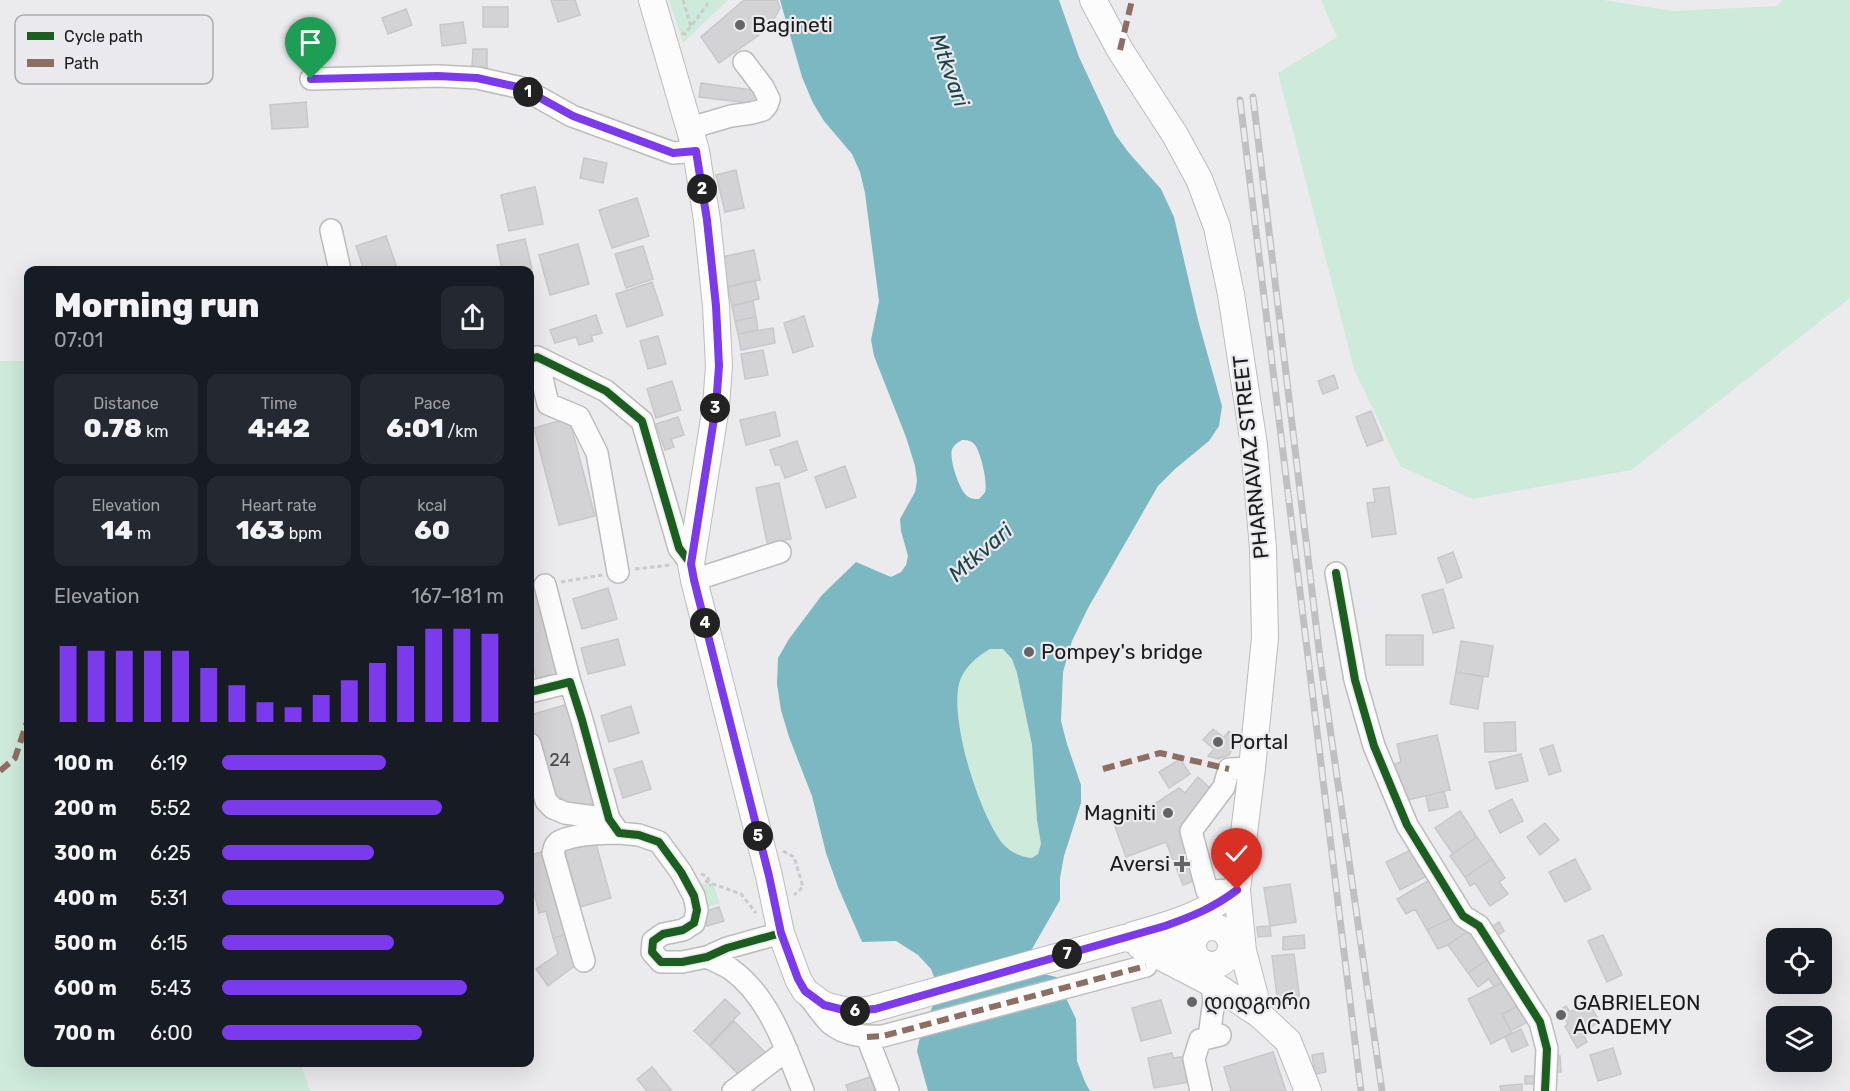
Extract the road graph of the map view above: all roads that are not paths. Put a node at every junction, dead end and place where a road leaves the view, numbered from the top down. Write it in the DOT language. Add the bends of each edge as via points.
graph roads {
  1 [pos="652,0"];
  2 [pos="1093,0"];
  3 [pos="744,62"];
  4 [pos="311,79"];
  5 [pos="692,133"];
  6 [pos="332,230"];
  7 [pos="339,266"];
  8 [pos="534,358"];
  9 [pos="534,361"];
  10 [pos="780,552"];
  11 [pos="688,569"];
  12 [pos="618,572"];
  13 [pos="1335,573"];
  14 [pos="545,585"];
  15 [pos="570,682"];
  16 [pos="534,691"];
  17 [pos="534,758"];
  18 [pos="1252,768"];
  19 [pos="614,826"];
  20 [pos="1237,890"];
  21 [pos="1215,927"];
  22 [pos="778,934"];
  23 [pos="1117,940"];
  24 [pos="707,957"];
  25 [pos="584,961"];
  26 [pos="1209,965"];
  27 [pos="1146,966"];
  28 [pos="805,991"];
  29 [pos="1260,1015"];
  30 [pos="875,1036"];
  31 [pos="786,1050"];
  32 [pos="733,1091"];
  33 [pos="803,1091"];
  34 [pos="888,1091"];
  35 [pos="1201,1091"];
  36 [pos="1308,1091"];
  37 [pos="1545,1091"];
  1 -- 5 [label="main road" via="670,36"];
  2 -- 18 [label="main road, PHARNAVAZ STREET" via="1199,179 1217,227 1231,294 1254,444 1263,548 1265,638"];
  3 -- 5 [label="street" via="763,87 769,99 767,105 763,110 731,116"];
  4 -- 5 [label="street" via="477,78 522,88 573,116 673,153"];
  5 -- 11 [label="main road" via="708,231 719,366 716,406"];
  6 -- 7 [label="street"];
  8 -- 11 [label="street" via="606,391 642,421"];
  9 -- 12 [label="street" via="548,404 579,417 597,453"];
  10 -- 11 [label="street"];
  11 -- 22 [label="main road" via="769,876"];
  13 -- 37 [label="street" via="1355,680 1374,746 1407,825 1462,915 1479,926 1540,1022 1547,1049"];
  14 -- 15 [label="street"];
  15 -- 16 [label="street"];
  15 -- 19 [label="street"];
  17 -- 19 [label="street" via="546,801 553,808"];
  18 -- 20 [label="main road, PHARNAVAZ STREET"];
  18 -- 20 [label="street" via="1229,769 1224,787 1191,831 1207,891"];
  19 -- 24 [label="street" via="659,842 694,896 694,923 653,940 652,952 662,962"];
  19 -- 25 [label="street" via="560,841 553,853"];
  20 -- 21 [label="main road"];
  20 -- 23 [label="main road" via="1202,912"];
  20 -- 29 [label="main road" via="1243,951"];
  21 -- 26 [label="main road" via="1196,936"];
  21 -- 26 [label="main road" via="1226,932 1231,943 1229,955"];
  22 -- 24 [label="street"];
  22 -- 28 [label="main road"];
  23 -- 26 [label="main road"];
  23 -- 26 [label="main road"];
  23 -- 28 [label="main road" via="875,1009 840,1010 824,1005"];
  24 -- 31 [label="street" via="731,969 750,986"];
  26 -- 29 [label="main road"];
  26 -- 35 [label="street" via="1215,1036 1200,1040 1194,1059"];
  27 -- 30 [label="street"];
  28 -- 30 [label="street" via="831,1023 851,1034"];
  29 -- 36 [label="main road" via="1288,1041"];
  30 -- 34 [label="street"];
  31 -- 32 [label="street"];
  31 -- 33 [label="street"];
}
